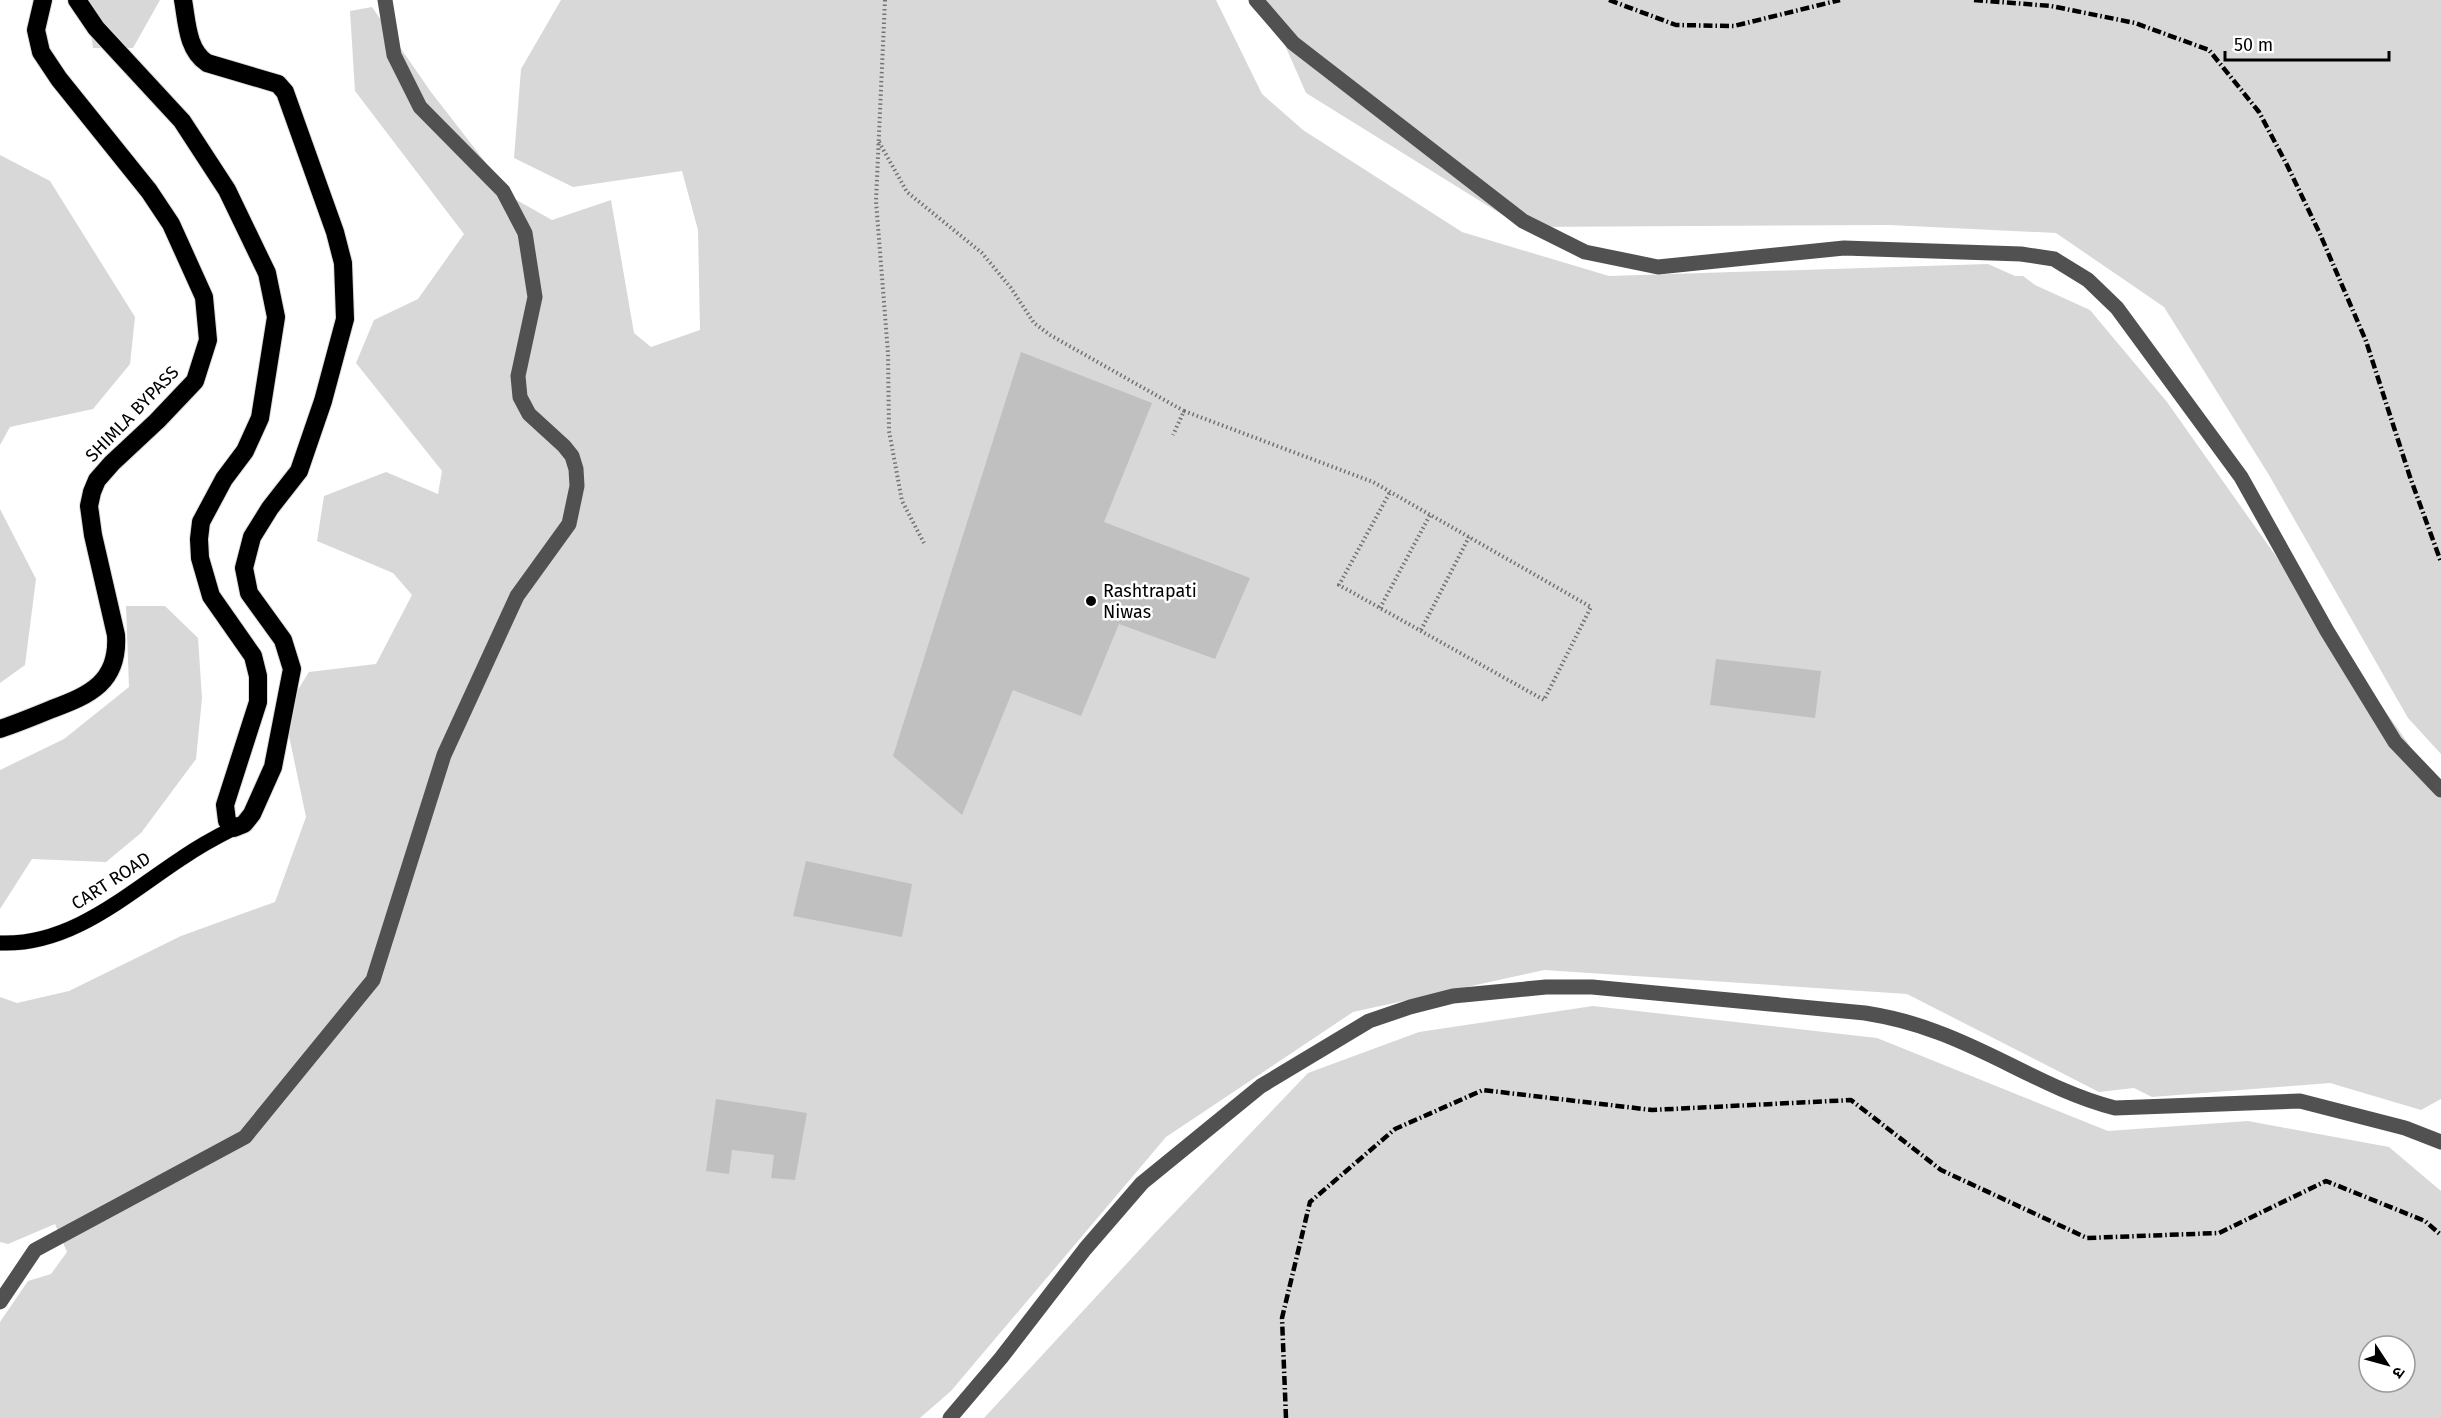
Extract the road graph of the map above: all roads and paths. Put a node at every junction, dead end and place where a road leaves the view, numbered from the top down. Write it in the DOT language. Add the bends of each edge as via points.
graph roads {
  1 [pos="43,0"];
  2 [pos="77,0"];
  3 [pos="183,0"];
  4 [pos="385,0"];
  5 [pos="885,0"];
  6 [pos="1256,0"];
  7 [pos="879,141"];
  8 [pos="1184,411"];
  9 [pos="1173,435"];
  10 [pos="1390,492"];
  11 [pos="1430,515"];
  12 [pos="1469,537"];
  13 [pos="924,543"];
  14 [pos="1380,608"];
  15 [pos="1420,630"];
  16 [pos="0,729"];
  17 [pos="2441,790"];
  18 [pos="234,828"];
  19 [pos="0,943"];
  20 [pos="2441,1142"];
  21 [pos="0,1302"];
  22 [pos="950,1418"];
  1 -- 16 [label="highway, SHIMLA BYPASS" via="36,30 41,52 171,224 204,297 208,340 195,381 112,463 92,492 89,506 93,535 116,636 117,652 110,670 89,694"];
  2 -- 18 [label="highway" via="96,28 182,121 226,190 267,273 276,317 261,418 201,522 199,539 211,596 253,656 258,676 258,702 225,805 226,821"];
  3 -- 18 [label="highway" via="193,49 199,57 207,63 278,84 285,92 343,263 345,319 323,401 299,471 252,537 244,568 249,593 283,640 292,669 273,767 252,814"];
  4 -- 21 [label="street" via="394,55 420,107 504,191 525,233 535,297 518,376 520,397 529,414 572,456 577,486 569,524 517,596 444,755 373,980 246,1137 35,1250"];
  5 -- 7 [label="path"];
  6 -- 17 [label="street" via="1293,43 1523,221 1585,252 1658,267 1845,248 2021,254 2054,259 2088,280 2117,308 2241,477 2327,631 2395,742"];
  7 -- 8 [label="path" via="907,192 982,253 1034,323"];
  7 -- 13 [label="path" via="876,201 888,353 889,431 902,501"];
  8 -- 9 [label="path"];
  8 -- 10 [label="path"];
  10 -- 11 [label="path"];
  10 -- 14 [label="path" via="1339,585"];
  11 -- 12 [label="path"];
  11 -- 14 [label="path"];
  12 -- 15 [label="path"];
  12 -- 15 [label="path" via="1591,607 1544,700"];
  14 -- 15 [label="path"];
  18 -- 19 [label="main road, CART ROAD" via="183,856 82,924 42,938"];
  20 -- 22 [label="street" via="2405,1128 2300,1101 2115,1108 2089,1101 1938,1032 1866,1012 1592,987 1454,996 1369,1021 1261,1086 1168,1161 1128,1198"];
}
